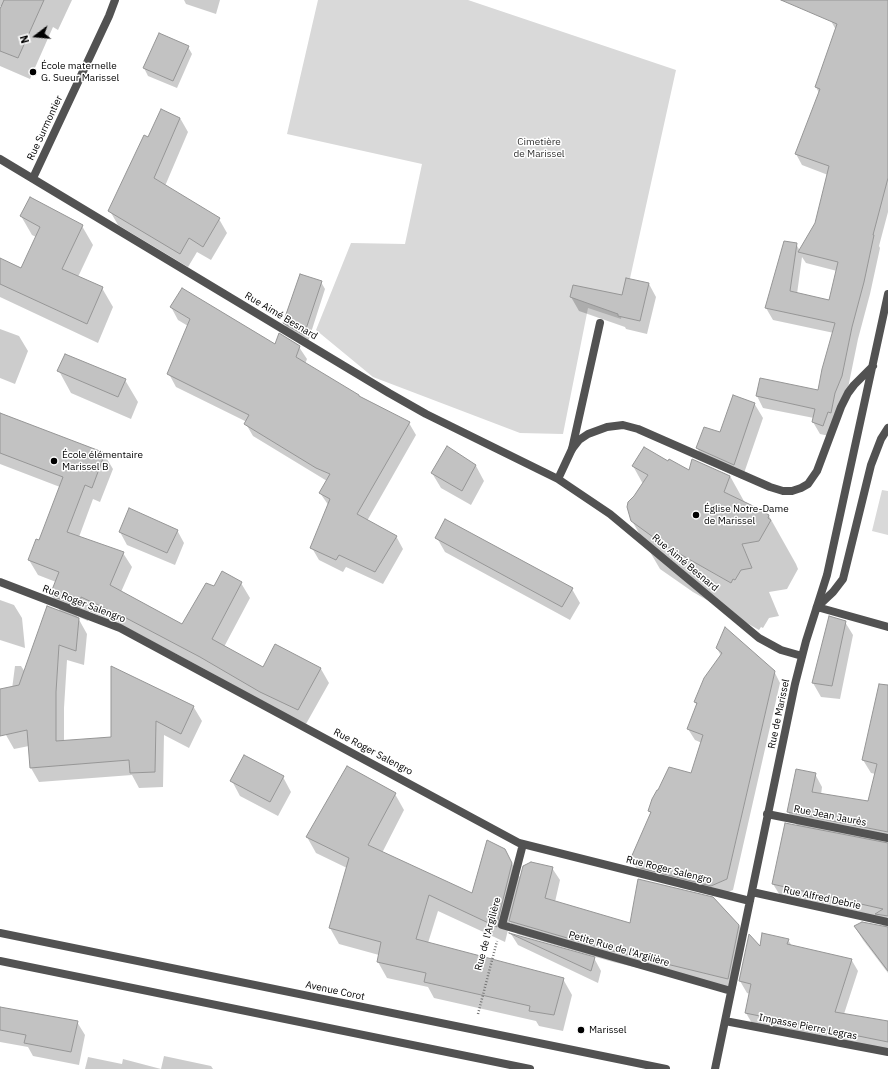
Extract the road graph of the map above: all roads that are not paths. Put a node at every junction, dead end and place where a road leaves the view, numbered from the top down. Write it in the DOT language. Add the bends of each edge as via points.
graph roads {
  1 [pos="115,0"];
  2 [pos="0,159"];
  3 [pos="33,178"];
  4 [pos="888,294"];
  5 [pos="600,323"];
  6 [pos="873,366"];
  7 [pos="888,428"];
  8 [pos="572,449"];
  9 [pos="558,479"];
  10 [pos="0,582"];
  11 [pos="817,607"];
  12 [pos="888,627"];
  13 [pos="802,656"];
  14 [pos="767,814"];
  15 [pos="888,838"];
  16 [pos="524,844"];
  17 [pos="752,892"];
  18 [pos="750,901"];
  19 [pos="888,922"];
  20 [pos="502,925"];
  21 [pos="0,933"];
  22 [pos="0,961"];
  23 [pos="731,991"];
  24 [pos="724,1021"];
  25 [pos="888,1052"];
  26 [pos="530,1069"];
  27 [pos="666,1069"];
  28 [pos="714,1069"];
  1 -- 3 [label="street, Rue Surmontier"];
  2 -- 3 [label="street, Rue Aimé Besnard"];
  3 -- 9 [label="street, Rue Aimé Besnard" via="389,393"];
  4 -- 6 [label="street, Rue de Marissel"];
  5 -- 8 [label="street"];
  6 -- 8 [label="street" via="848,393 817,472 808,484 792,491 783,491 756,482 638,428 624,425 607,427 588,434"];
  6 -- 11 [label="street, Rue de Marissel" via="827,575"];
  7 -- 11 [label="street" via="871,465 843,579"];
  8 -- 9 [label="street"];
  9 -- 13 [label="street, Rue Aimé Besnard" via="610,514 759,638 781,650"];
  10 -- 16 [label="street, Rue Roger Salengro" via="120,628"];
  11 -- 12 [label="street"];
  11 -- 13 [label="street, Rue de Marissel"];
  13 -- 14 [label="street, Rue de Marissel"];
  14 -- 15 [label="street, Rue Jean Jaurès"];
  14 -- 17 [label="street, Rue de Marissel"];
  16 -- 18 [label="street, Rue Roger Salengro"];
  16 -- 20 [label="street, Rue de l'Argilière"];
  17 -- 18 [label="street, Rue de Marissel"];
  17 -- 19 [label="street, Rue Alfred Debrie"];
  18 -- 23 [label="street, Rue de Marissel"];
  20 -- 23 [label="street, Petite Rue de l'Argilière"];
  21 -- 27 [label="street, Avenue Corot"];
  22 -- 26 [label="street"];
  23 -- 24 [label="street, Rue de Marissel"];
  24 -- 25 [label="street, Impasse Pierre Legras"];
  24 -- 28 [label="street, Rue de Marissel"];
}
